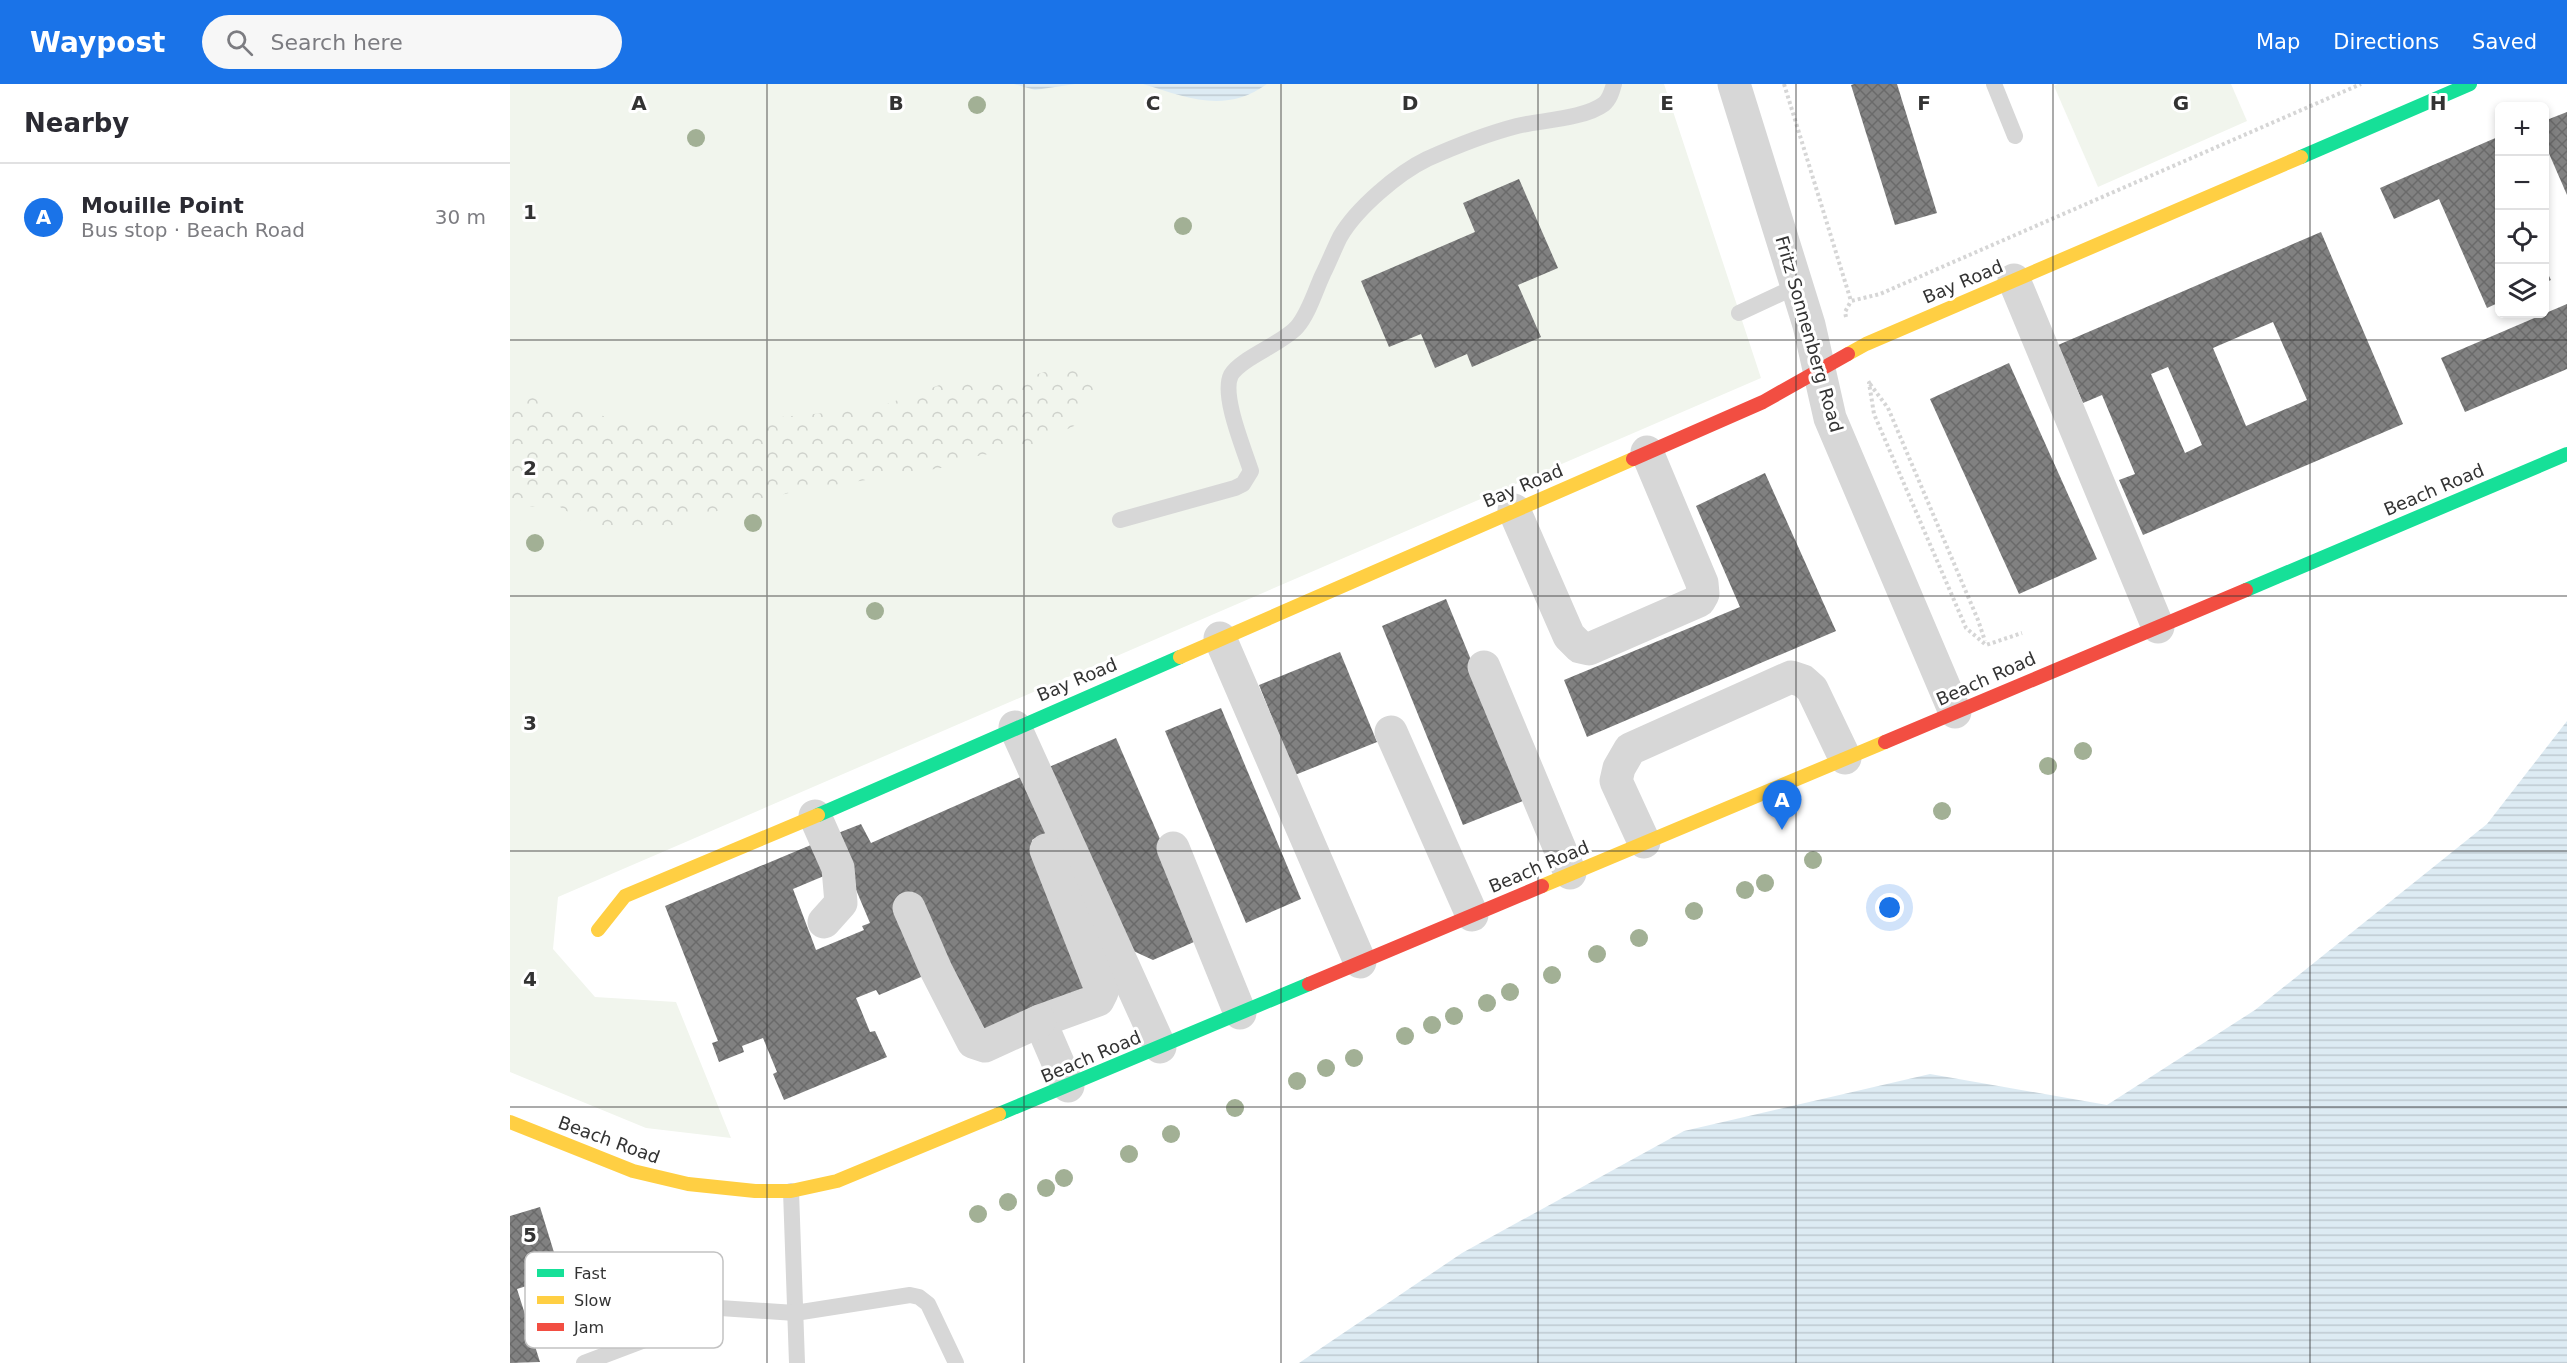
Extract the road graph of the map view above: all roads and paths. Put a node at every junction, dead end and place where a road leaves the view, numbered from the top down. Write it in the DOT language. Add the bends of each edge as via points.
graph roads {
  1 [pos="1614,84"];
  2 [pos="1734,84"];
  3 [pos="1784,84"];
  4 [pos="1994,84"];
  5 [pos="2361,84"];
  6 [pos="2470,84"];
  7 [pos="2015,136"];
  8 [pos="2014,280"];
  9 [pos="1797,286"];
  10 [pos="1739,313"];
  11 [pos="1819,370"];
  12 [pos="1878,379"];
  13 [pos="1869,383"];
  14 [pos="1647,452"];
  15 [pos="2567,454"];
  16 [pos="1514,510"];
  17 [pos="1120,520"];
  18 [pos="2158,627"];
  19 [pos="2022,633"];
  20 [pos="1220,638"];
  21 [pos="1986,645"];
  22 [pos="1484,668"];
  23 [pos="1955,712"];
  24 [pos="1015,727"];
  25 [pos="1391,732"];
  26 [pos="1845,758"];
  27 [pos="815,816"];
  28 [pos="1644,842"];
  29 [pos="1173,848"];
  30 [pos="1046,850"];
  31 [pos="1570,873"];
  32 [pos="909,908"];
  33 [pos="1472,915"];
  34 [pos="824,922"];
  35 [pos="598,930"];
  36 [pos="1360,962"];
  37 [pos="1240,1013"];
  38 [pos="1041,1021"];
  39 [pos="1160,1047"];
  40 [pos="1068,1086"];
  41 [pos="510,1122"];
  42 [pos="791,1191"];
  43 [pos="723,1308"];
  44 [pos="795,1313"];
  45 [pos="624,1348"];
  46 [pos="584,1363"];
  47 [pos="797,1363"];
  48 [pos="956,1363"];
  1 -- 17 [label="lane" via="1605,104 1587,112 1482,136 1424,161 1372,200 1340,237 1298,326 1232,374 1228,396 1251,471 1243,484"];
  2 -- 9 [label="street, Fritz Sonnenberg Road"];
  3 -- 5 [label="path" via="1851,301 1880,294"];
  4 -- 7 [label="lane"];
  6 -- 8 [label="street, Bay Road"];
  8 -- 11 [label="street, Bay Road" via="1866,344"];
  8 -- 18 [label="street"];
  9 -- 10 [label="lane"];
  9 -- 11 [label="street, Fritz Sonnenberg Road"];
  11 -- 14 [label="street, Bay Road" via="1763,402"];
  11 -- 23 [label="street, Fritz Sonnenberg Road" via="1830,418"];
  12 -- 13 [label="path"];
  13 -- 21 [label="path" via="1888,408"];
  13 -- 21 [label="path" via="1874,414 1966,628"];
  14 -- 16 [label="street, Bay Road"];
  14 -- 16 [label="street" via="1702,583 1703,594 1699,601 1589,649 1580,647 1569,636"];
  15 -- 18 [label="street, Beach Road"];
  16 -- 20 [label="street, Bay Road"];
  18 -- 23 [label="street, Beach Road"];
  19 -- 21 [label="path"];
  20 -- 24 [label="street, Bay Road"];
  20 -- 36 [label="street"];
  22 -- 31 [label="street"];
  23 -- 26 [label="street, Beach Road"];
  24 -- 27 [label="street, Bay Road"];
  24 -- 39 [label="street"];
  25 -- 33 [label="street"];
  26 -- 28 [label="street, Beach Road"];
  26 -- 28 [label="street" via="1812,689 1791,677 1630,749 1616,781"];
  27 -- 34 [label="street" via="838,868 842,903"];
  27 -- 35 [label="street, Bay Road" via="625,896"];
  28 -- 31 [label="street, Beach Road"];
  29 -- 37 [label="street"];
  30 -- 38 [label="street" via="1102,992 1098,999"];
  31 -- 33 [label="street, Beach Road"];
  32 -- 38 [label="street" via="973,1042 985,1046"];
  33 -- 36 [label="street, Beach Road"];
  36 -- 37 [label="street, Beach Road"];
  37 -- 39 [label="street, Beach Road"];
  38 -- 40 [label="street"];
  39 -- 40 [label="street, Beach Road"];
  40 -- 42 [label="street, Beach Road" via="837,1181"];
  41 -- 42 [label="street, Beach Road" via="633,1171 688,1184"];
  42 -- 44 [label="lane"];
  43 -- 44 [label="lane"];
  44 -- 47 [label="lane"];
  44 -- 48 [label="lane" via="910,1295 919,1297 928,1304"];
  45 -- 46 [label="lane"];
}
